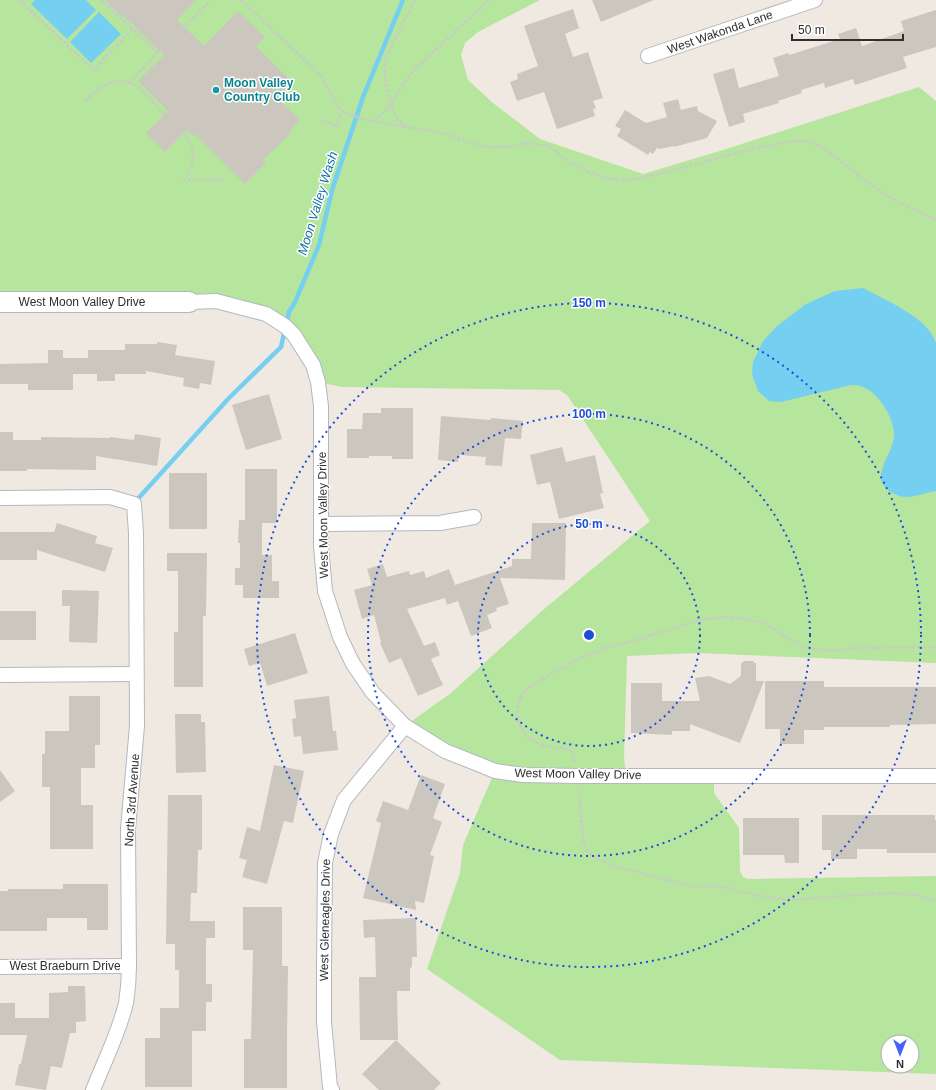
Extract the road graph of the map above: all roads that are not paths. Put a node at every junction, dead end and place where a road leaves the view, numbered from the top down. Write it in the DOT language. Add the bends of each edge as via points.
graph roads {
  1 [pos="815,0"];
  2 [pos="648,56"];
  3 [pos="0,302"];
  4 [pos="189,302"];
  5 [pos="0,498"];
  6 [pos="474,517"];
  7 [pos="321,524"];
  8 [pos="136,674"];
  9 [pos="0,675"];
  10 [pos="405,726"];
  11 [pos="936,776"];
  12 [pos="130,966"];
  13 [pos="0,967"];
  14 [pos="93,1090"];
  15 [pos="332,1090"];
  1 -- 2 [label="street, West Wakonda Lane"];
  3 -- 4 [label="street, West Moon Valley Drive"];
  4 -- 7 [label="street, West Moon Valley Drive" via="216,301 266,314 294,335 313,365 321,406"];
  5 -- 8 [label="street, North 3rd Avenue" via="110,498 134,504"];
  6 -- 7 [label="street" via="440,523"];
  7 -- 10 [label="street, West Moon Valley Drive" via="325,591 340,637 353,664 373,693"];
  8 -- 9 [label="street"];
  8 -- 12 [label="street, North 3rd Avenue" via="137,726 128,829"];
  10 -- 11 [label="street, West Moon Valley Drive" via="445,751 495,771 523,775"];
  10 -- 15 [label="street, West Gleneagles Drive" via="344,800 331,834 325,864 324,1022"];
  12 -- 13 [label="street, West Braeburn Drive"];
  12 -- 14 [label="street, North 3rd Avenue" via="126,1003"];
}
